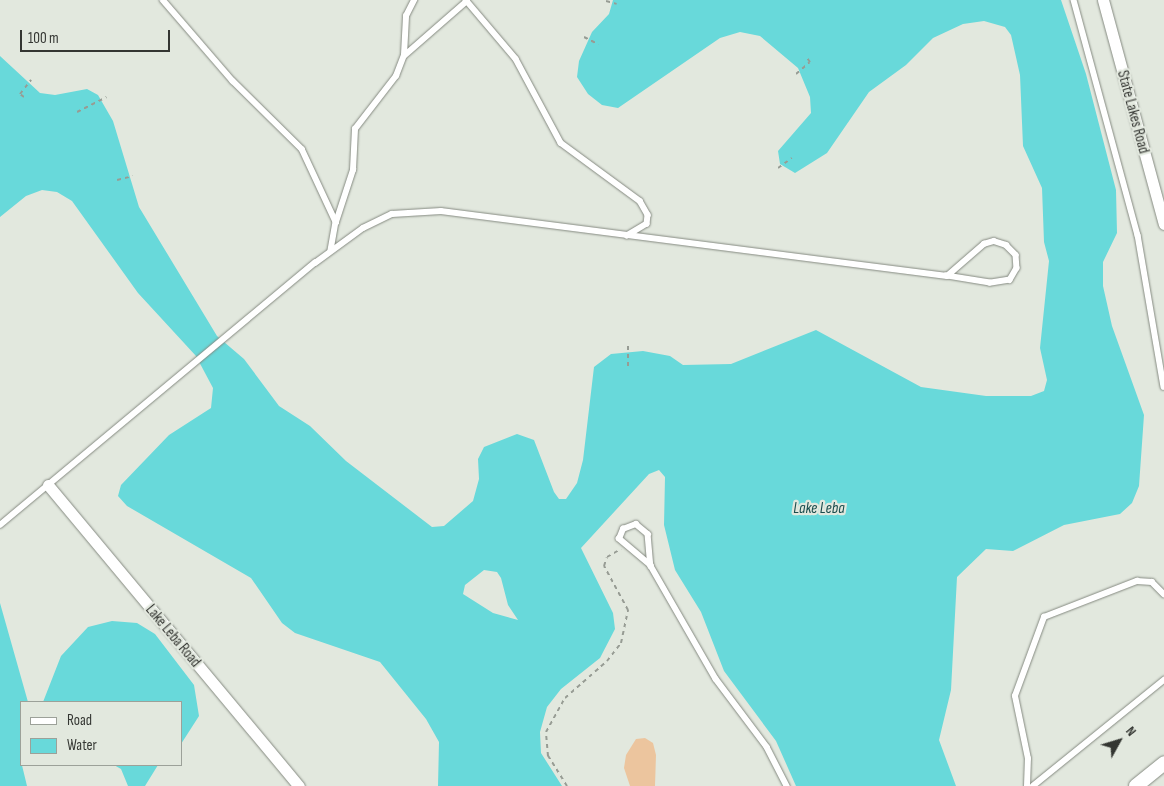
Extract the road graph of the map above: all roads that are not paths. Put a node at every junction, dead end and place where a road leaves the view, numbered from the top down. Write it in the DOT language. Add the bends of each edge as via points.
graph roads {
  1 [pos="163,0"];
  2 [pos="414,0"];
  3 [pos="467,0"];
  4 [pos="1074,0"];
  5 [pos="1103,0"];
  6 [pos="404,55"];
  7 [pos="336,222"];
  8 [pos="1164,224"];
  9 [pos="625,237"];
  10 [pos="331,251"];
  11 [pos="947,276"];
  12 [pos="1164,387"];
  13 [pos="48,485"];
  14 [pos="0,524"];
  15 [pos="651,566"];
  16 [pos="1164,594"];
  17 [pos="1164,680"];
  18 [pos="1164,763"];
  19 [pos="299,786"];
  20 [pos="787,786"];
  21 [pos="1027,786"];
  22 [pos="1033,786"];
  23 [pos="1136,786"];
  1 -- 7 [label="lane" via="233,81 297,141"];
  2 -- 6 [label="lane" via="406,16"];
  3 -- 6 [label="lane"];
  3 -- 9 [label="lane" via="516,58 561,143 640,201 648,215 647,224"];
  4 -- 12 [label="lane" via="1138,235"];
  5 -- 8 [label="street, State Lakes Road"];
  6 -- 7 [label="lane" via="388,88 355,129 353,170"];
  7 -- 10 [label="lane"];
  9 -- 10 [label="lane" via="418,210 376,220"];
  9 -- 11 [label="lane"];
  10 -- 13 [label="lane"];
  11 -- 11 [label="lane" via="1006,282 1016,273 1018,261 1006,245 990,242"];
  13 -- 14 [label="lane"];
  13 -- 19 [label="street, Lake Leba Road"];
  15 -- 15 [label="lane" via="619,540 623,529 636,524 643,528"];
  15 -- 20 [label="lane" via="716,679 767,747"];
  16 -- 21 [label="lane" via="1152,582 1137,580 1044,617 1014,696 1028,760"];
  17 -- 22 [label="lane"];
  18 -- 23 [label="street"];
}
